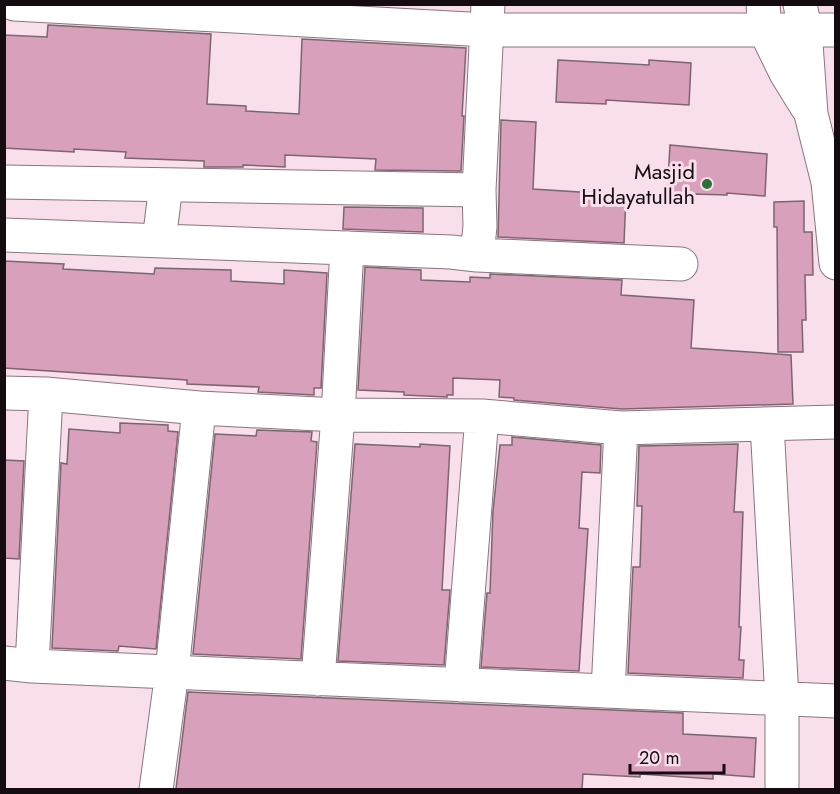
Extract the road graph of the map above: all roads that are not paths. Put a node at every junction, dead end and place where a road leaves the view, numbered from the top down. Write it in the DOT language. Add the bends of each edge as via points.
graph roads {
  1 [pos="14,4"];
  2 [pos="99,7"];
  3 [pos="487,17"];
  4 [pos="764,17"];
  5 [pos="813,21"];
  6 [pos="811,114"];
  7 [pos="4,182"];
  8 [pos="832,183"];
  9 [pos="166,185"];
  10 [pos="479,190"];
  11 [pos="4,235"];
  12 [pos="159,241"];
  13 [pos="347,248"];
  14 [pos="477,255"];
  15 [pos="836,263"];
  16 [pos="681,264"];
  17 [pos="4,393"];
  18 [pos="46,394"];
  19 [pos="199,408"];
  20 [pos="338,415"];
  21 [pos="482,416"];
  22 [pos="836,422"];
  23 [pos="766,424"];
  24 [pos="621,428"];
  25 [pos="18,665"];
  26 [pos="172,672"];
  27 [pos="318,680"];
  28 [pos="461,685"];
  29 [pos="608,691"];
  30 [pos="782,699"];
  31 [pos="836,701"];
  32 [pos="156,789"];
  33 [pos="782,789"];
  1 -- 2 [label="street"];
  2 -- 3 [label="street"];
  3 -- 4 [label="street"];
  3 -- 10 [label="street"];
  4 -- 5 [label="street"];
  4 -- 6 [label="street" via="786,73"];
  5 -- 6 [label="street"];
  6 -- 8 [label="street"];
  7 -- 9 [label="street"];
  8 -- 15 [label="street"];
  9 -- 10 [label="street"];
  9 -- 12 [label="street"];
  10 -- 14 [label="street"];
  11 -- 12 [label="street"];
  12 -- 13 [label="street"];
  13 -- 14 [label="street"];
  13 -- 20 [label="street"];
  14 -- 16 [label="street"];
  17 -- 18 [label="street"];
  18 -- 19 [label="street"];
  18 -- 25 [label="street"];
  19 -- 20 [label="street"];
  19 -- 26 [label="street"];
  20 -- 21 [label="street"];
  20 -- 27 [label="street"];
  21 -- 24 [label="street"];
  21 -- 28 [label="street"];
  22 -- 23 [label="street"];
  23 -- 24 [label="street"];
  23 -- 30 [label="street"];
  24 -- 29 [label="street"];
  25 -- 26 [label="street"];
  26 -- 27 [label="street"];
  26 -- 32 [label="street"];
  27 -- 28 [label="street"];
  28 -- 29 [label="street"];
  29 -- 30 [label="street"];
  30 -- 31 [label="street"];
  30 -- 33 [label="street"];
}
